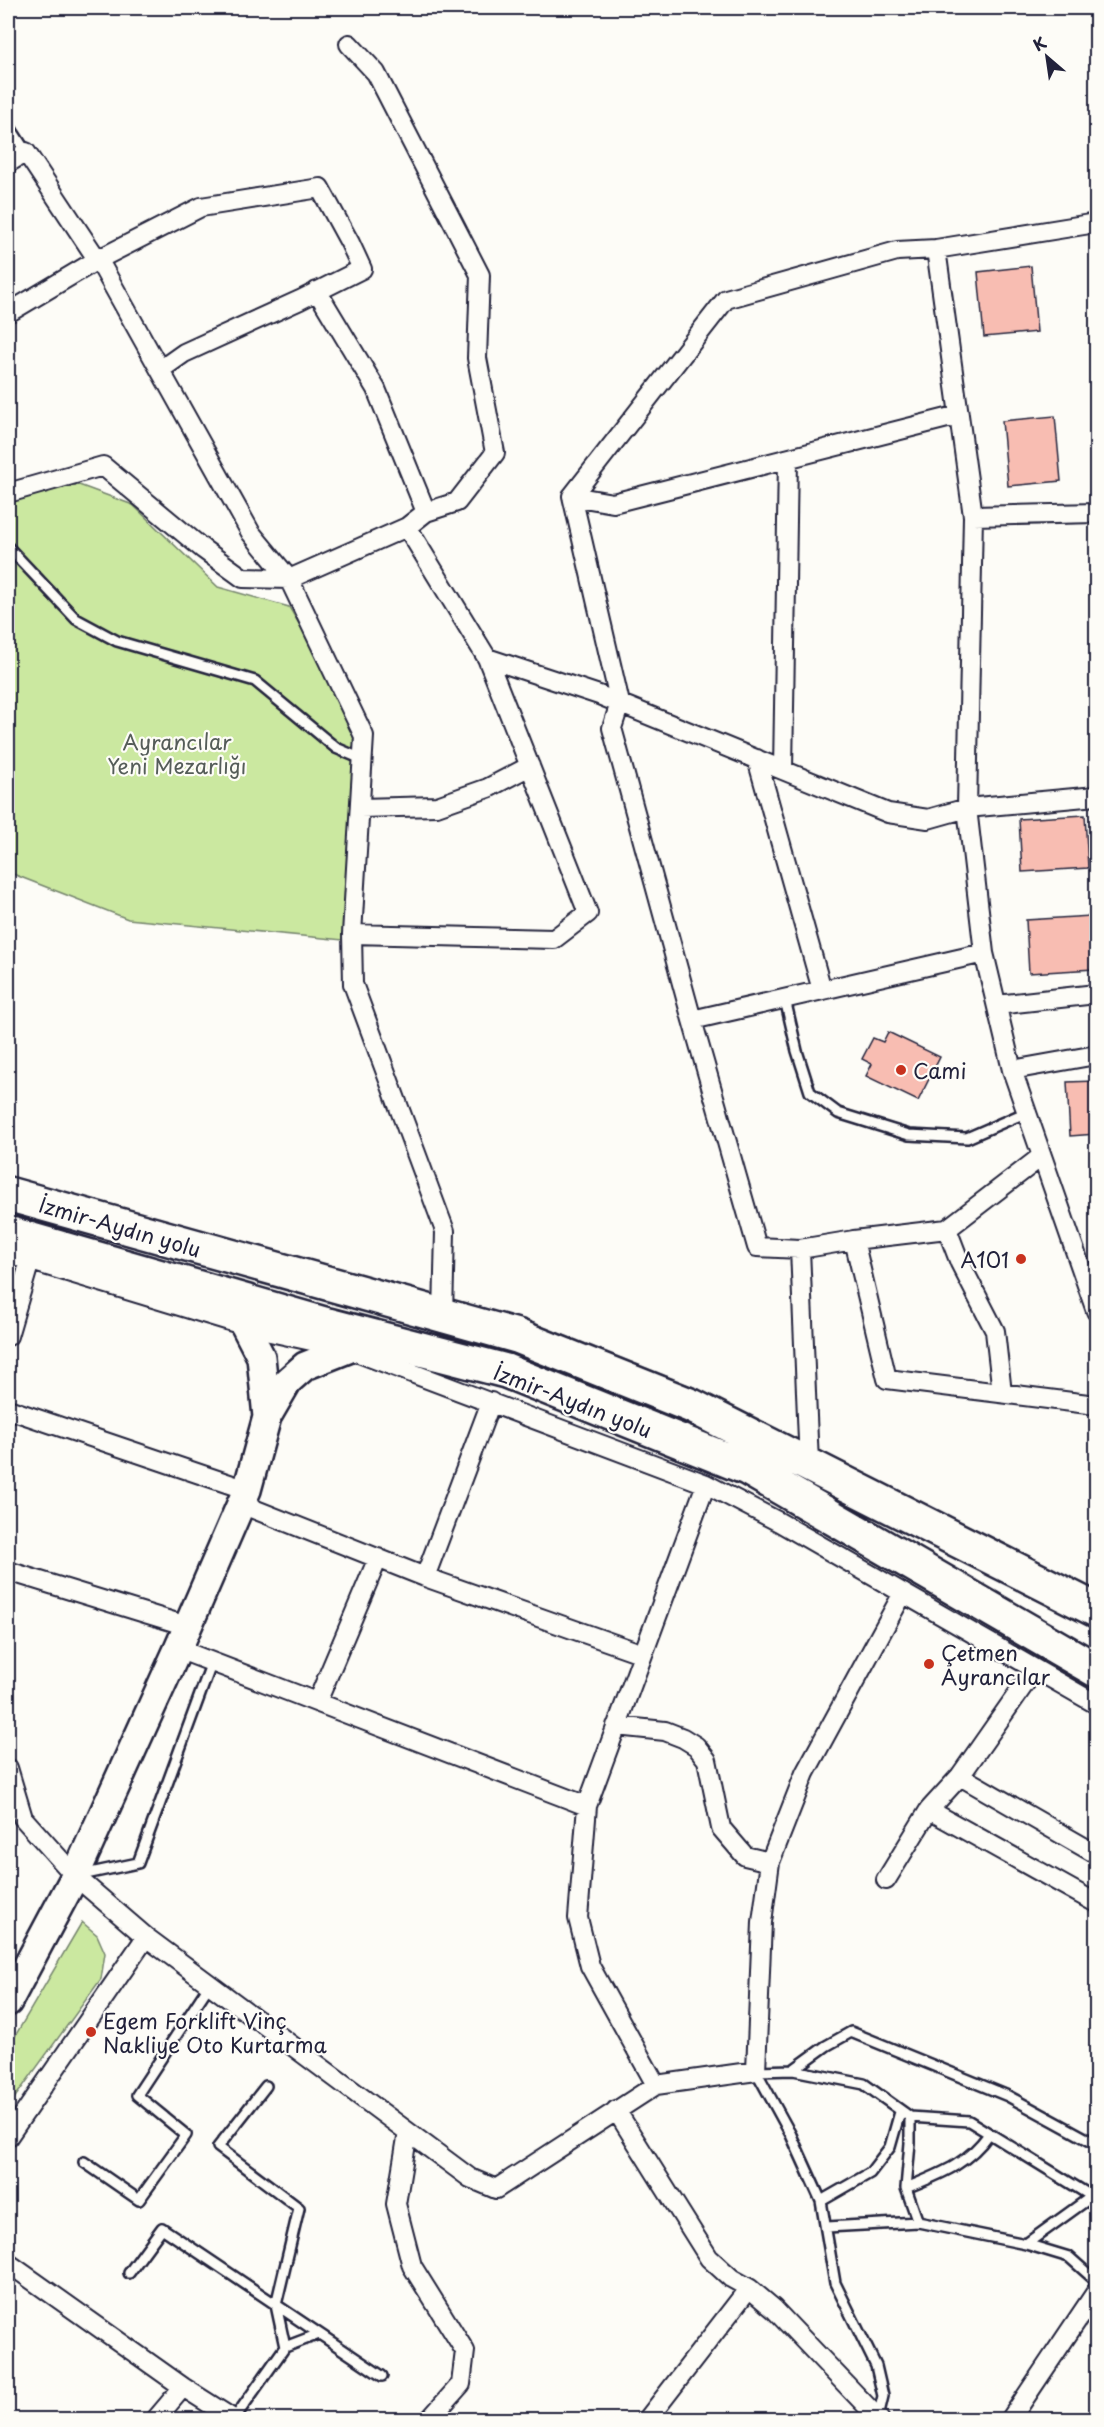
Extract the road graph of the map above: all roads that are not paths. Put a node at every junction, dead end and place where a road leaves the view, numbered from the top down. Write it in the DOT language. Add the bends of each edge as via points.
graph roads {
  1 [pos="349,44"];
  2 [pos="8,124"];
  3 [pos="26,153"];
  4 [pos="8,163"];
  5 [pos="1096,224"];
  6 [pos="936,249"];
  7 [pos="97,260"];
  8 [pos="317,291"];
  9 [pos="8,313"];
  10 [pos="160,370"];
  11 [pos="959,415"];
  12 [pos="788,459"];
  13 [pos="8,493"];
  14 [pos="572,496"];
  15 [pos="426,512"];
  16 [pos="1096,513"];
  17 [pos="973,516"];
  18 [pos="406,527"];
  19 [pos="8,548"];
  20 [pos="289,579"];
  21 [pos="486,658"];
  22 [pos="620,704"];
  23 [pos="362,759"];
  24 [pos="757,759"];
  25 [pos="530,766"];
  26 [pos="783,770"];
  27 [pos="1096,796"];
  28 [pos="360,808"];
  29 [pos="967,808"];
  30 [pos="352,934"];
  31 [pos="984,953"];
  32 [pos="822,990"];
  33 [pos="1096,994"];
  34 [pos="785,999"];
  35 [pos="996,1005"];
  36 [pos="692,1020"];
  37 [pos="1096,1055"];
  38 [pos="1012,1070"];
  39 [pos="1027,1112"];
  40 [pos="1042,1156"];
  41 [pos="8,1194"];
  42 [pos="947,1229"];
  43 [pos="8,1233"];
  44 [pos="854,1240"];
  45 [pos="800,1249"];
  46 [pos="8,1254"];
  47 [pos="30,1261"];
  48 [pos="1096,1311"];
  49 [pos="443,1316"];
  50 [pos="245,1326"];
  51 [pos="8,1336"];
  52 [pos="338,1337"];
  53 [pos="1002,1393"];
  54 [pos="491,1402"];
  55 [pos="1096,1405"];
  56 [pos="8,1409"];
  57 [pos="267,1418"];
  58 [pos="809,1464"];
  59 [pos="706,1484"];
  60 [pos="244,1497"];
  61 [pos="378,1558"];
  62 [pos="8,1571"];
  63 [pos="425,1577"];
  64 [pos="903,1593"];
  65 [pos="1096,1610"];
  66 [pos="182,1637"];
  67 [pos="643,1654"];
  68 [pos="212,1662"];
  69 [pos="1035,1669"];
  70 [pos="1096,1670"];
  71 [pos="317,1702"];
  72 [pos="1096,1704"];
  73 [pos="616,1726"];
  74 [pos="8,1768"];
  75 [pos="960,1776"];
  76 [pos="586,1806"];
  77 [pos="930,1810"];
  78 [pos="15,1820"];
  79 [pos="1096,1854"];
  80 [pos="770,1862"];
  81 [pos="75,1876"];
  82 [pos="886,1880"];
  83 [pos="1096,1903"];
  84 [pos="146,1937"];
  85 [pos="210,1984"];
  86 [pos="8,2002"];
  87 [pos="793,2070"];
  88 [pos="756,2071"];
  89 [pos="656,2085"];
  90 [pos="266,2086"];
  91 [pos="616,2110"];
  92 [pos="900,2112"];
  93 [pos="910,2118"];
  94 [pos="408,2132"];
  95 [pos="989,2134"];
  96 [pos="8,2137"];
  97 [pos="1096,2144"];
  98 [pos="84,2162"];
  99 [pos="906,2188"];
  100 [pos="1094,2198"];
  101 [pos="821,2200"];
  102 [pos="918,2222"];
  103 [pos="827,2227"];
  104 [pos="1026,2244"];
  105 [pos="8,2263"];
  106 [pos="129,2273"];
  107 [pos="1096,2281"];
  108 [pos="749,2288"];
  109 [pos="1096,2292"];
  110 [pos="276,2305"];
  111 [pos="320,2334"];
  112 [pos="285,2347"];
  113 [pos="382,2376"];
  114 [pos="183,2387"];
  115 [pos="879,2418"];
  116 [pos="234,2419"];
  117 [pos="155,2420"];
  118 [pos="429,2420"];
  119 [pos="647,2420"];
  120 [pos="1010,2420"];
  1 -- 15 [label="street" via="376,73 480,275 477,358 495,453 457,502"];
  2 -- 3 [label="lane"];
  3 -- 4 [label="street"];
  3 -- 7 [label="street"];
  5 -- 6 [label="street"];
  6 -- 11 [label="street"];
  6 -- 14 [label="street" via="897,251 726,299"];
  7 -- 8 [label="street" via="201,207 320,188 362,269"];
  7 -- 9 [label="street"];
  7 -- 10 [label="street"];
  8 -- 10 [label="street" via="184,353"];
  8 -- 15 [label="street" via="376,389"];
  10 -- 20 [label="street" via="251,533"];
  11 -- 12 [label="street"];
  11 -- 17 [label="street"];
  12 -- 14 [label="street" via="613,503"];
  12 -- 26 [label="street"];
  13 -- 20 [label="street" via="103,466 243,579"];
  14 -- 22 [label="street"];
  15 -- 18 [label="street"];
  16 -- 17 [label="street"];
  17 -- 29 [label="street"];
  18 -- 20 [label="street"];
  18 -- 21 [label="street"];
  19 -- 23 [label="lane" via="76,619 117,641 255,681 336,748"];
  20 -- 23 [label="street" via="364,736"];
  21 -- 22 [label="street"];
  21 -- 25 [label="street"];
  22 -- 24 [label="street"];
  22 -- 36 [label="street" via="612,728"];
  23 -- 28 [label="street"];
  24 -- 26 [label="street"];
  24 -- 32 [label="street"];
  25 -- 28 [label="street" via="488,788 437,806"];
  25 -- 30 [label="street" via="588,913 554,939"];
  26 -- 29 [label="street" via="888,813 928,819"];
  27 -- 29 [label="street"];
  28 -- 30 [label="street"];
  29 -- 31 [label="street"];
  30 -- 49 [label="street" via="353,984 445,1231"];
  31 -- 32 [label="street"];
  31 -- 35 [label="street"];
  32 -- 34 [label="street"];
  33 -- 35 [label="street"];
  34 -- 36 [label="street"];
  34 -- 39 [label="lane" via="810,1092 838,1113 909,1135 967,1138"];
  35 -- 38 [label="street"];
  36 -- 45 [label="street" via="757,1246"];
  37 -- 38 [label="street"];
  38 -- 39 [label="street"];
  39 -- 40 [label="street"];
  40 -- 42 [label="street"];
  40 -- 48 [label="street"];
  41 -- 49 [label="highway, İzmir-Aydın yolu"];
  42 -- 44 [label="street"];
  42 -- 53 [label="street" via="995,1331"];
  43 -- 52 [label="highway, İzmir-Aydın yolu"];
  44 -- 45 [label="street"];
  44 -- 53 [label="street" via="887,1379"];
  45 -- 58 [label="street"];
  46 -- 47 [label="street"];
  47 -- 50 [label="street"];
  47 -- 51 [label="street"];
  49 -- 58 [label="highway, İzmir-Aydın yolu" via="517,1336 692,1406"];
  50 -- 52 [label="street"];
  50 -- 57 [label="street" via="261,1357"];
  52 -- 54 [label="street"];
  52 -- 57 [label="street" via="288,1381"];
  52 -- 70 [label="highway, İzmir-Aydın yolu" via="390,1341 506,1371 747,1468"];
  53 -- 55 [label="street"];
  54 -- 59 [label="street"];
  54 -- 63 [label="street"];
  56 -- 60 [label="street"];
  57 -- 60 [label="street"];
  58 -- 65 [label="highway, İzmir-Aydın yolu"];
  59 -- 64 [label="street"];
  59 -- 67 [label="street"];
  60 -- 61 [label="street"];
  60 -- 66 [label="street"];
  61 -- 63 [label="street"];
  61 -- 71 [label="street"];
  62 -- 66 [label="street"];
  63 -- 67 [label="street"];
  64 -- 69 [label="street"];
  64 -- 80 [label="street" via="805,1773"];
  66 -- 68 [label="street"];
  66 -- 81 [label="street"];
  67 -- 73 [label="street"];
  68 -- 71 [label="street"];
  68 -- 81 [label="lane" via="138,1863"];
  69 -- 72 [label="street"];
  69 -- 75 [label="street"];
  71 -- 76 [label="street"];
  73 -- 76 [label="street"];
  73 -- 80 [label="street" via="665,1731 696,1746 707,1760 721,1828 746,1856"];
  74 -- 78 [label="street"];
  75 -- 77 [label="street"];
  75 -- 79 [label="street"];
  76 -- 89 [label="street" via="578,1918 590,1966"];
  77 -- 82 [label="street"];
  77 -- 83 [label="street"];
  78 -- 81 [label="street"];
  80 -- 88 [label="street" via="762,1922"];
  81 -- 84 [label="street"];
  81 -- 86 [label="street"];
  84 -- 85 [label="street"];
  84 -- 96 [label="street"];
  85 -- 94 [label="street"];
  85 -- 98 [label="lane" via="137,2096 186,2135 139,2200"];
  87 -- 88 [label="lane"];
  87 -- 92 [label="lane" via="864,2084"];
  87 -- 97 [label="lane" via="851,2032 1008,2096"];
  88 -- 89 [label="street"];
  88 -- 101 [label="lane"];
  89 -- 91 [label="street"];
  90 -- 110 [label="lane" via="218,2147 299,2208"];
  91 -- 94 [label="street" via="496,2188 470,2178"];
  91 -- 108 [label="street" via="710,2258 731,2278"];
  92 -- 93 [label="lane"];
  92 -- 101 [label="lane" via="890,2147 870,2173"];
  93 -- 95 [label="lane" via="969,2121"];
  93 -- 99 [label="lane"];
  94 -- 118 [label="street" via="396,2204 412,2265 465,2351 461,2384"];
  95 -- 99 [label="lane" via="959,2166"];
  95 -- 100 [label="lane"];
  99 -- 102 [label="lane"];
  100 -- 104 [label="lane"];
  101 -- 103 [label="lane"];
  102 -- 103 [label="lane"];
  102 -- 104 [label="lane"];
  103 -- 115 [label="lane" via="835,2283 876,2366 883,2396"];
  104 -- 107 [label="lane" via="1069,2257"];
  105 -- 114 [label="street"];
  106 -- 110 [label="lane" via="162,2228"];
  108 -- 115 [label="street"];
  108 -- 119 [label="street"];
  109 -- 120 [label="street"];
  110 -- 111 [label="lane"];
  110 -- 112 [label="lane"];
  111 -- 112 [label="lane"];
  111 -- 113 [label="lane"];
  112 -- 116 [label="lane"];
  114 -- 116 [label="street"];
  114 -- 117 [label="street"];
}
